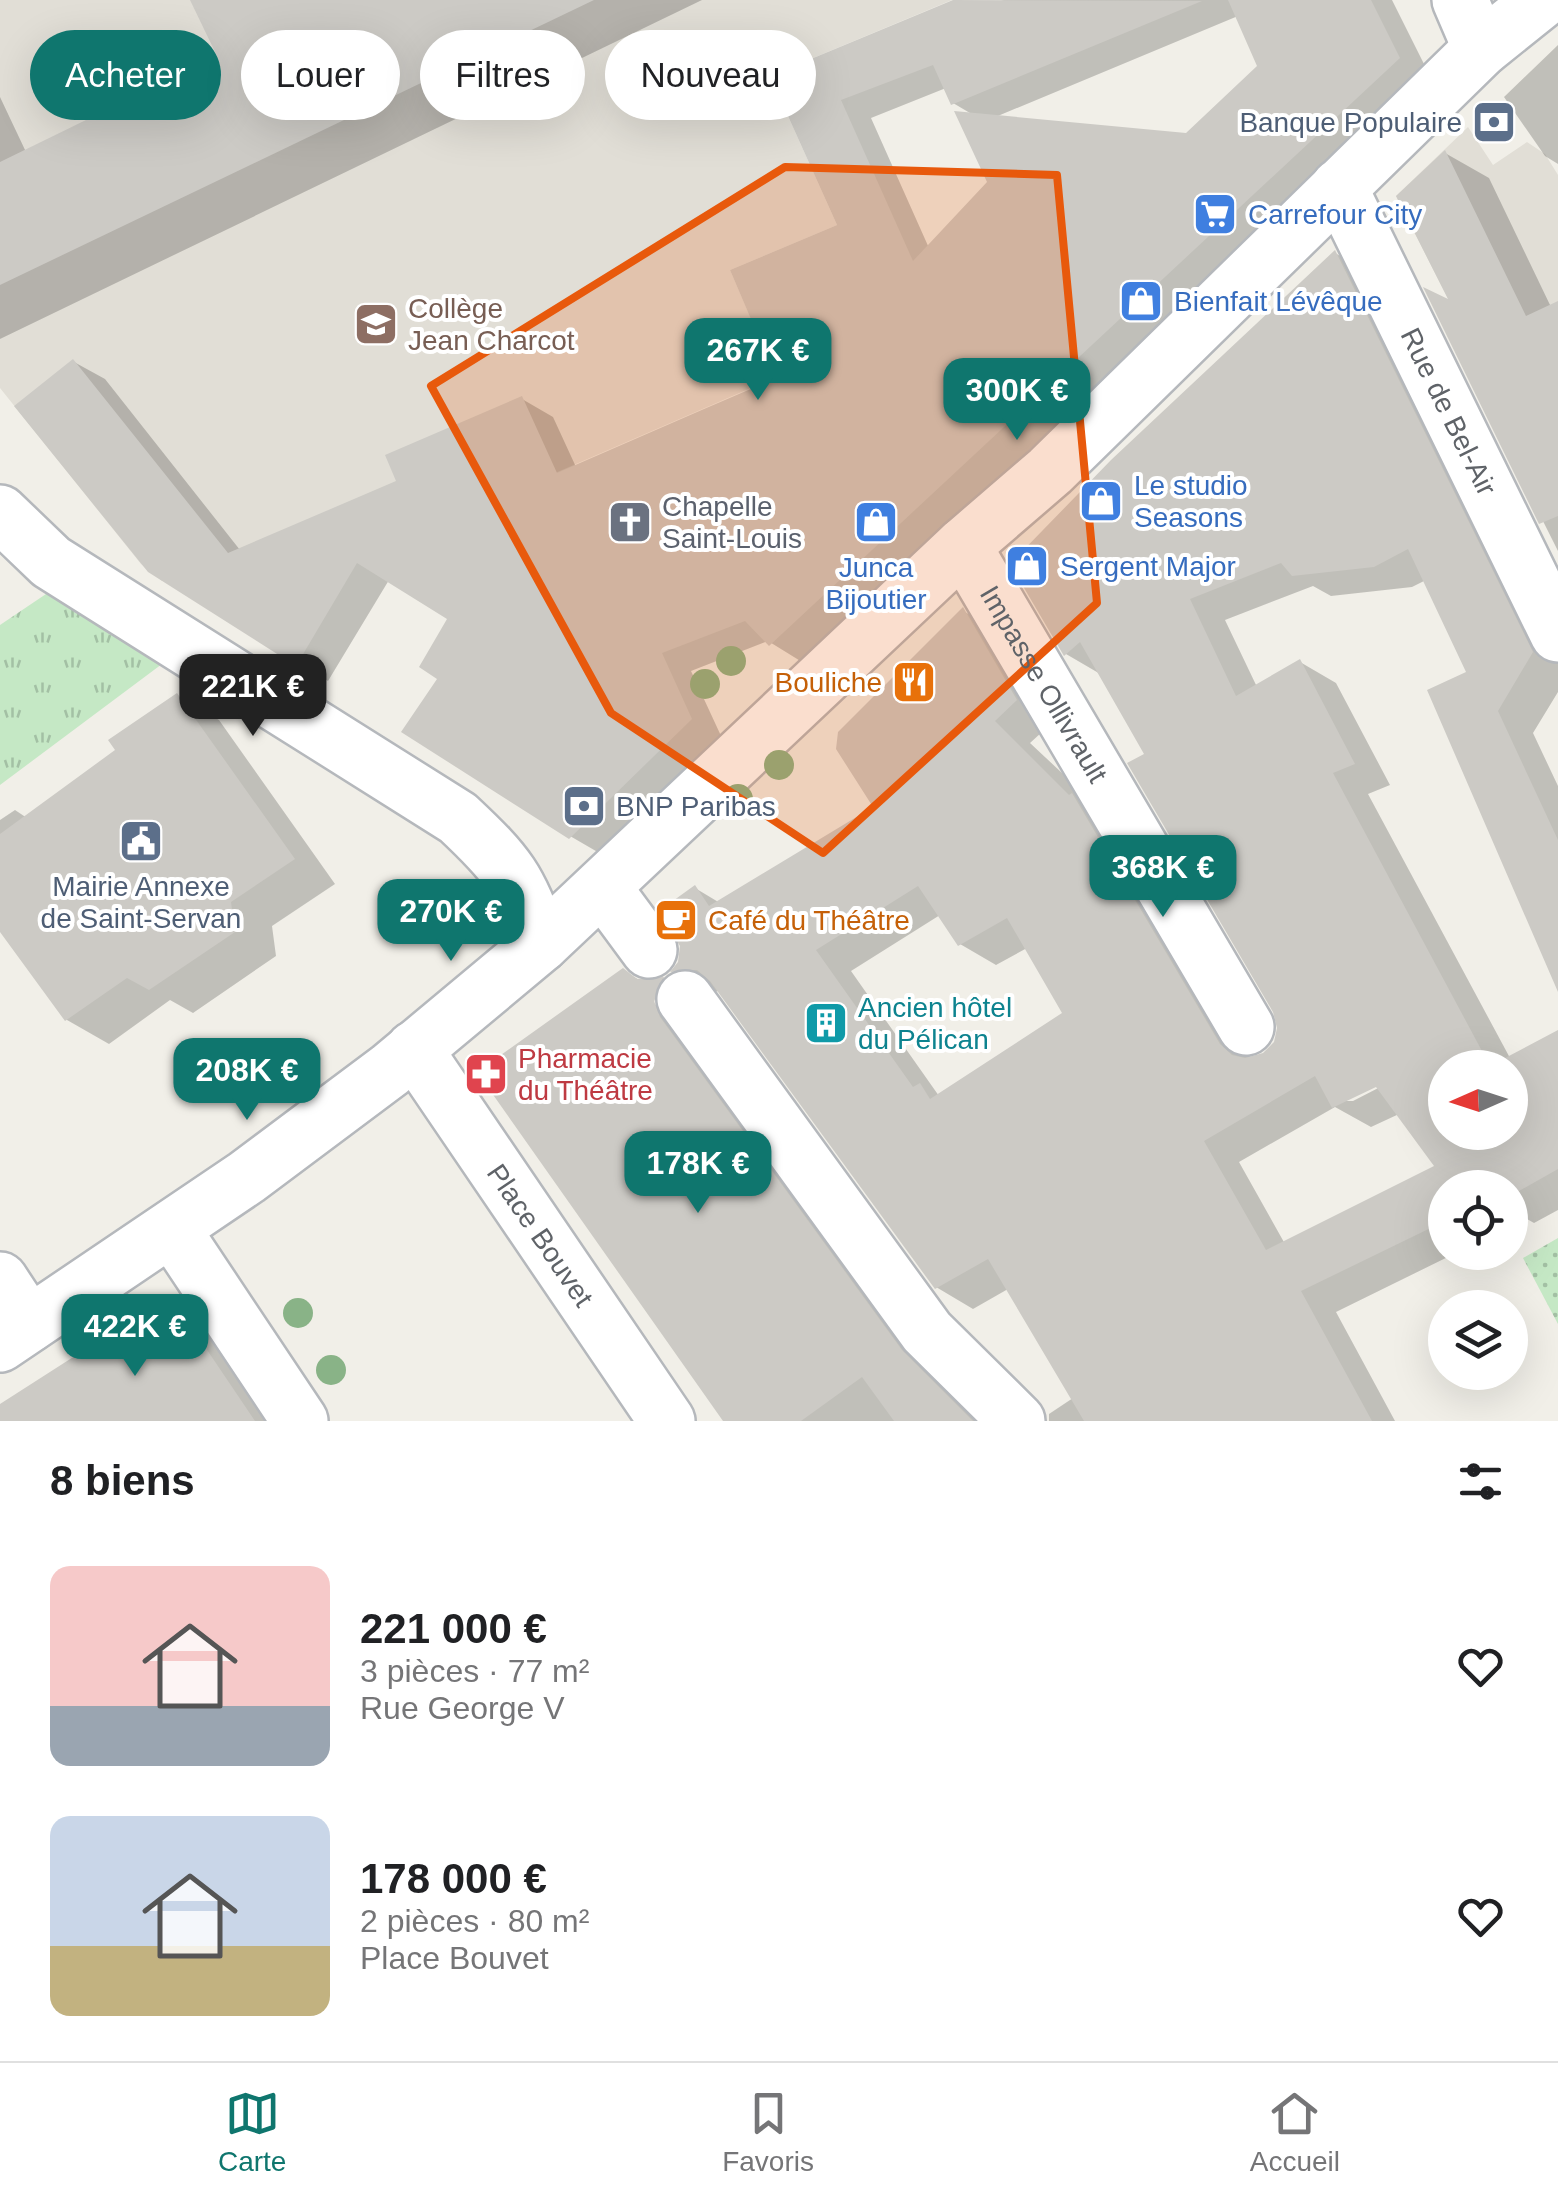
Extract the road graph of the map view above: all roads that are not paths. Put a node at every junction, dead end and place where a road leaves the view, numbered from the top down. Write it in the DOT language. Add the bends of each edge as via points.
graph roads {
  1 [pos="1542,0"];
  2 [pos="1471,24"];
  3 [pos="1339,187"];
  4 [pos="0,513"];
  5 [pos="963,546"];
  6 [pos="1558,634"];
  7 [pos="604,888"];
  8 [pos="541,944"];
  9 [pos="649,950"];
  10 [pos="686,999"];
  11 [pos="1246,1027"];
  12 [pos="414,1049"];
  13 [pos="172,1229"];
  14 [pos="0,1280"];
  15 [pos="15,1334"];
  16 [pos="300,1421"];
  17 [pos="668,1421"];
  18 [pos="1018,1421"];
  1 -- 2 [label="street"];
  2 -- 3 [label="street"];
  3 -- 5 [label="street" via="1050,471"];
  3 -- 6 [label="street, Rue de Bel-Air"];
  4 -- 8 [label="street" via="51,562 458,818 523,890"];
  5 -- 7 [label="street"];
  5 -- 11 [label="street, Impasse Ollivrault"];
  7 -- 8 [label="street"];
  7 -- 9 [label="street"];
  8 -- 12 [label="street"];
  10 -- 18 [label="street" via="926,1332"];
  12 -- 13 [label="street"];
  12 -- 17 [label="street, Place Bouvet"];
  13 -- 15 [label="street"];
  13 -- 16 [label="street"];
  14 -- 15 [label="street"];
}
